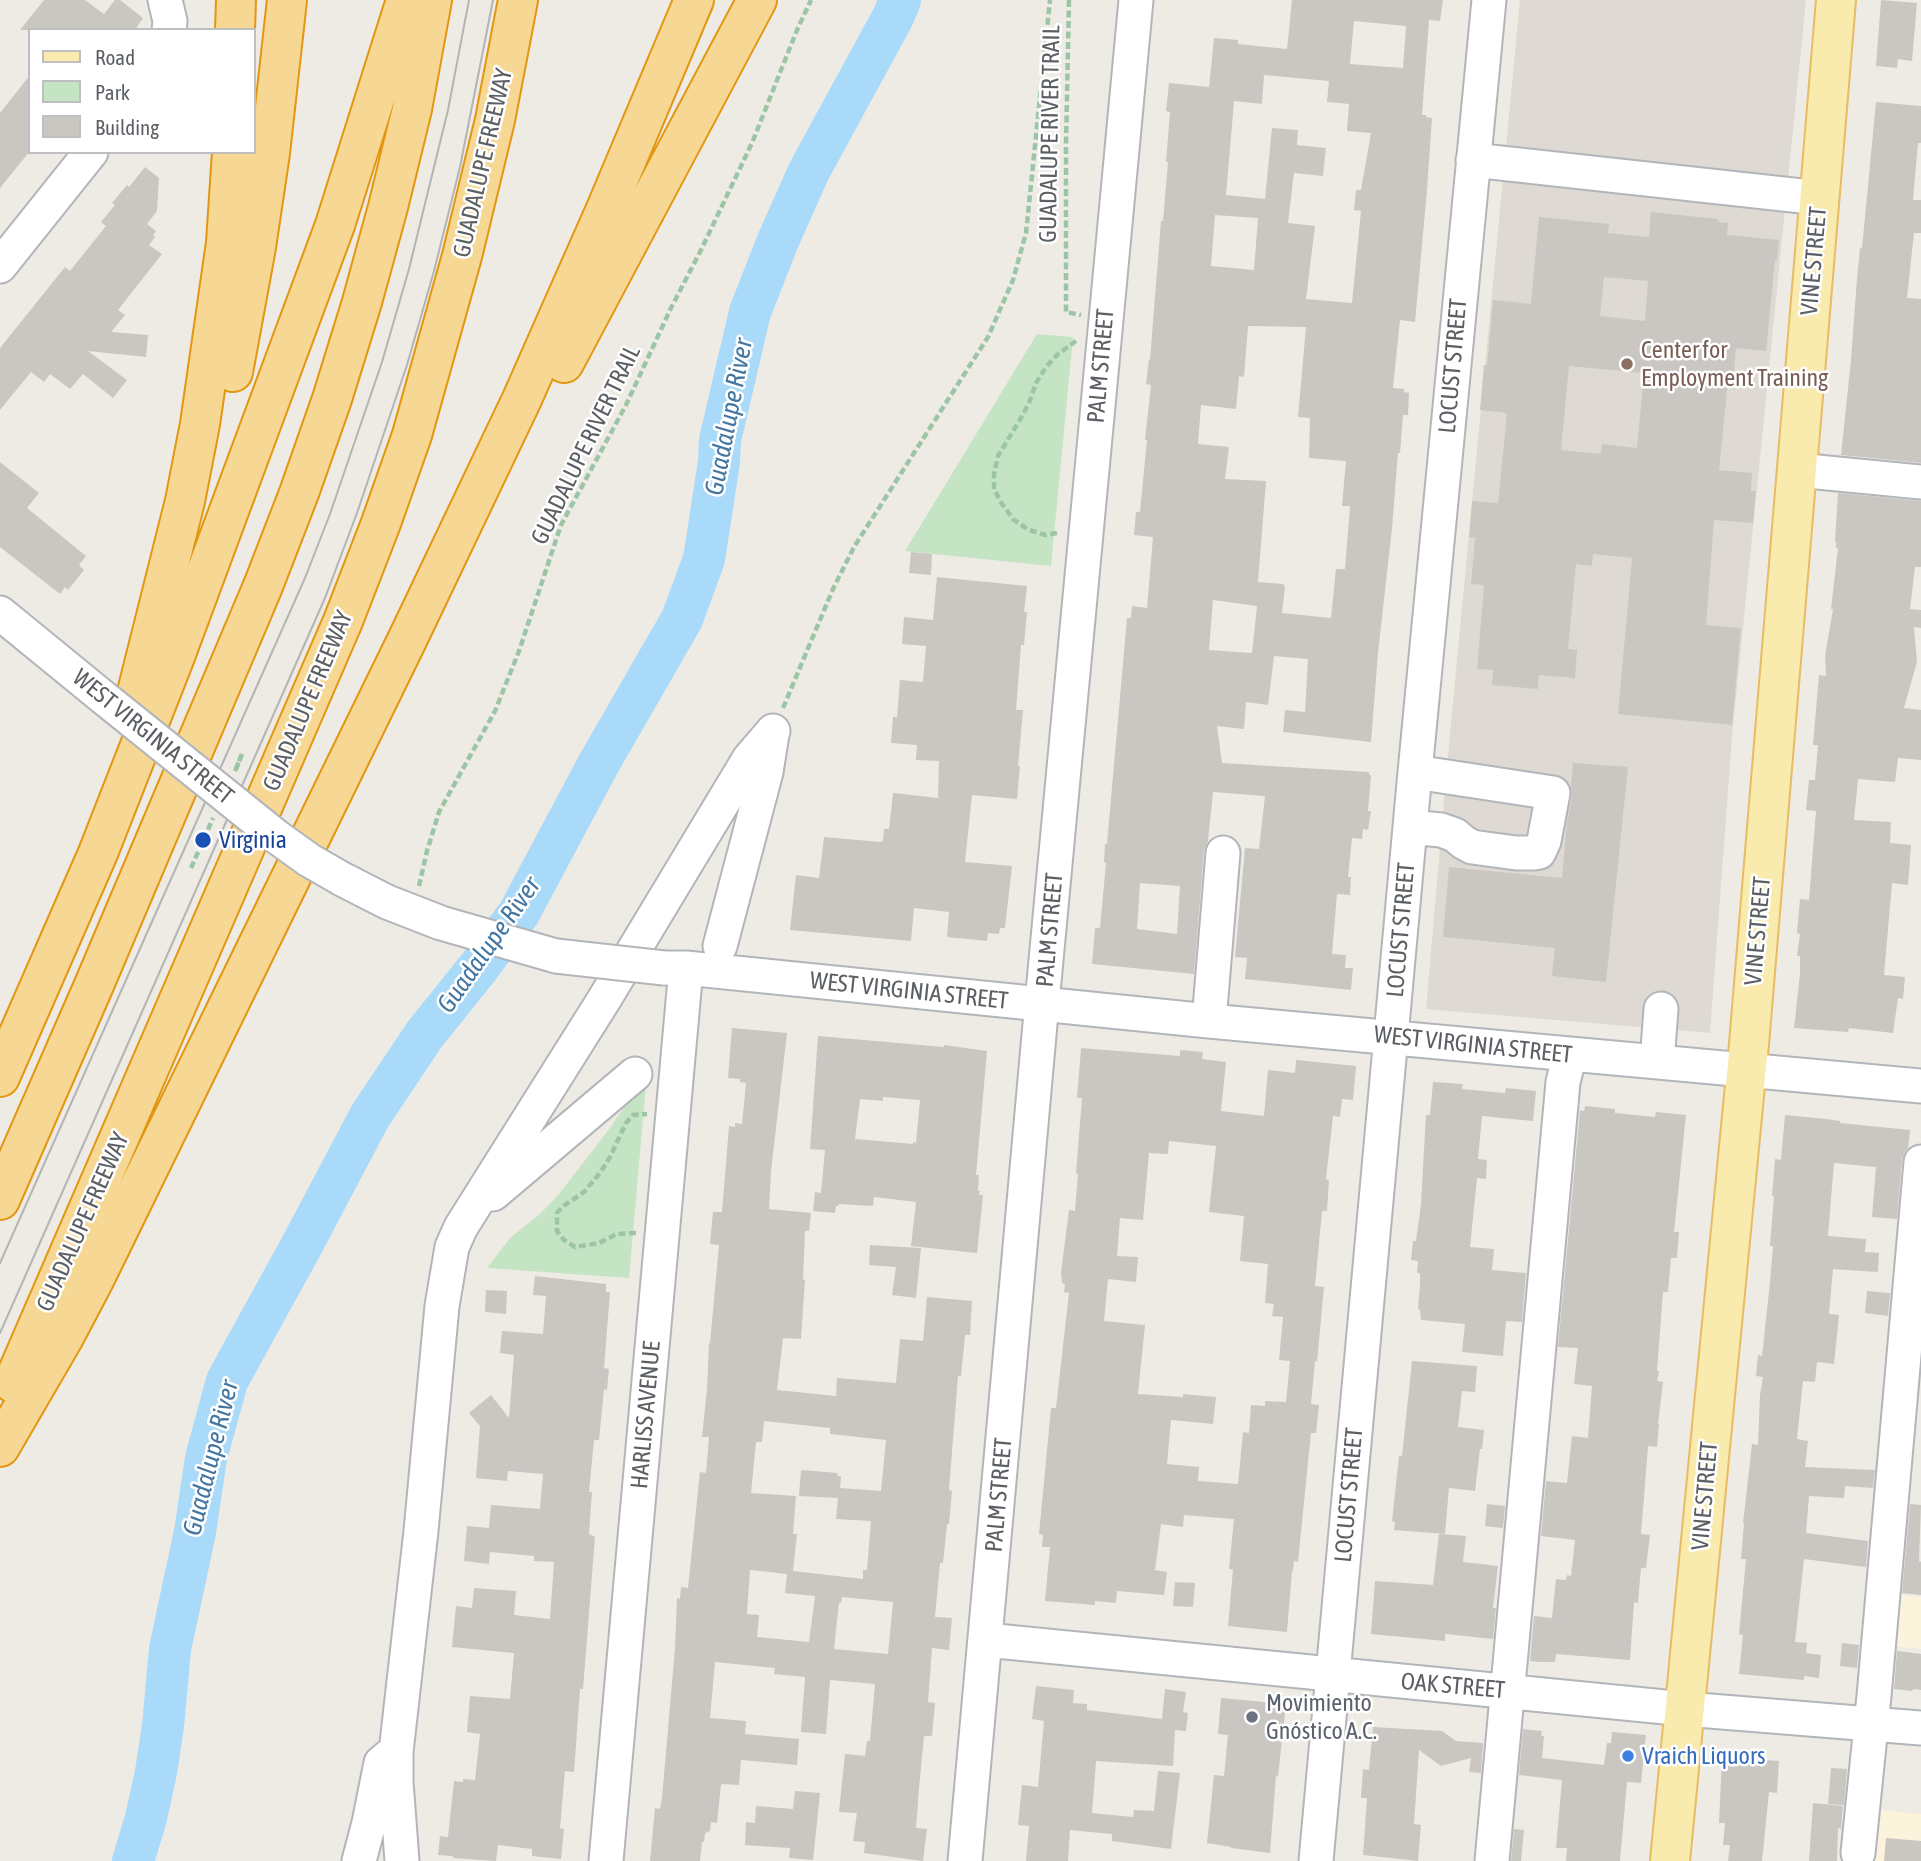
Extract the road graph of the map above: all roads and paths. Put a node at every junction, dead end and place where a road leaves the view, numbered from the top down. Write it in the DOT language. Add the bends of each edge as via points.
graph roads {
  1 [pos="236,0"];
  2 [pos="287,0"];
  3 [pos="406,0"];
  4 [pos="432,0"];
  5 [pos="518,0"];
  6 [pos="694,0"];
  7 [pos="757,0"];
  8 [pos="811,0"];
  9 [pos="1050,0"];
  10 [pos="1069,0"];
  11 [pos="1136,0"];
  12 [pos="1489,0"];
  13 [pos="1836,0"];
  14 [pos="236,28"];
  15 [pos="89,154"];
  16 [pos="232,154"];
  17 [pos="1473,160"];
  18 [pos="1819,198"];
  19 [pos="0,266"];
  20 [pos="1106,318"];
  21 [pos="1076,341"];
  22 [pos="1797,470"];
  23 [pos="1921,482"];
  24 [pos="1058,533"];
  25 [pos="1,616"];
  26 [pos="408,638"];
  27 [pos="773,732"];
  28 [pos="242,754"];
  29 [pos="118,769"];
  30 [pos="235,772"];
  31 [pos="1415,772"];
  32 [pos="212,821"];
  33 [pos="1410,827"];
  34 [pos="1223,853"];
  35 [pos="191,868"];
  36 [pos="427,917"];
  37 [pos="720,946"];
  38 [pos="675,968"];
  39 [pos="1042,1005"];
  40 [pos="1661,1009"];
  41 [pos="1209,1021"];
  42 [pos="22,1024"];
  43 [pos="1391,1036"];
  44 [pos="1570,1054"];
  45 [pos="1657,1062"];
  46 [pos="1746,1070"];
  47 [pos="635,1074"];
  48 [pos="0,1077"];
  49 [pos="1921,1086"];
  50 [pos="648,1114"];
  51 [pos="1921,1162"];
  52 [pos="0,1200"];
  53 [pos="472,1211"];
  54 [pos="637,1233"];
  55 [pos="0,1414"];
  56 [pos="0,1447"];
  57 [pos="986,1640"];
  58 [pos="1333,1674"];
  59 [pos="1508,1690"];
  60 [pos="1685,1709"];
  61 [pos="1871,1723"];
  62 [pos="1921,1728"];
  63 [pos="396,1752"];
  64 [pos="1858,1853"];
  65 [pos="359,1861"];
  66 [pos="402,1861"];
  67 [pos="606,1861"];
  68 [pos="965,1861"];
  69 [pos="1316,1861"];
  70 [pos="1492,1861"];
  71 [pos="1670,1861"];
  1 -- 14 [label="highway"];
  2 -- 29 [label="highway" via="256,247 220,429 180,585"];
  3 -- 42 [label="highway" via="335,225 174,659 98,853"];
  4 -- 52 [label="highway" via="388,207 351,339 299,493"];
  5 -- 55 [label="highway, GUADALUPE FREEWAY" via="462,256 412,435 381,523 338,634"];
  6 -- 26 [label="highway" via="522,399"];
  7 -- 26 [label="highway" via="540,408"];
  8 -- 36 [label="path, GUADALUPE RIVER TRAIL" via="747,155 561,525 495,711 439,812 427,851"];
  9 -- 27 [label="path" via="1026,233 1013,281 988,337 854,547"];
  10 -- 20 [label="path, GUADALUPE RIVER TRAIL" via="1066,312"];
  11 -- 20 [label="street, PALM STREET"];
  12 -- 17 [label="street, LOCUST STREET"];
  13 -- 18 [label="main road, VINE STREET"];
  15 -- 19 [label="street"];
  16 -- 29 [label="highway" via="226,243 200,424"];
  17 -- 18 [label="street"];
  17 -- 31 [label="street, LOCUST STREET"];
  18 -- 22 [label="main road, VINE STREET"];
  20 -- 39 [label="street, PALM STREET"];
  21 -- 24 [label="path" via="1058,354 1036,383 998,456 994,474 994,489 1014,520 1029,530"];
  22 -- 23 [label="street"];
  22 -- 46 [label="main road, VINE STREET"];
  25 -- 36 [label="street, WEST VIRGINIA STREET, bridge" via="309,860 387,902"];
  26 -- 56 [label="highway" via="94,1280"];
  27 -- 37 [label="street"];
  27 -- 53 [label="street" via="749,759"];
  28 -- 30 [label="path, bridge"];
  29 -- 42 [label="highway"];
  31 -- 33 [label="street, LOCUST STREET"];
  31 -- 33 [label="street" via="1553,793 1539,852 1472,847 1441,830"];
  32 -- 35 [label="path"];
  33 -- 43 [label="street, LOCUST STREET"];
  34 -- 41 [label="street"];
  36 -- 38 [label="street, WEST VIRGINIA STREET, bridge" via="542,953"];
  38 -- 39 [label="street, WEST VIRGINIA STREET"];
  38 -- 67 [label="street, HARLISS AVENUE"];
  39 -- 41 [label="street, WEST VIRGINIA STREET"];
  39 -- 57 [label="street, PALM STREET"];
  40 -- 45 [label="street"];
  41 -- 43 [label="street, WEST VIRGINIA STREET"];
  42 -- 48 [label="highway"];
  43 -- 44 [label="street, WEST VIRGINIA STREET"];
  43 -- 58 [label="street, LOCUST STREET"];
  44 -- 45 [label="street, WEST VIRGINIA STREET"];
  44 -- 59 [label="street" via="1563,1082"];
  45 -- 46 [label="street, WEST VIRGINIA STREET"];
  46 -- 49 [label="street, WEST VIRGINIA STREET"];
  46 -- 60 [label="main road, VINE STREET"];
  47 -- 53 [label="street"];
  50 -- 54 [label="path" via="633,1115 625,1123 600,1173 557,1213 557,1231 575,1247"];
  51 -- 61 [label="street"];
  53 -- 63 [label="street" via="452,1247 442,1306"];
  57 -- 58 [label="street, OAK STREET"];
  57 -- 68 [label="street, PALM STREET"];
  58 -- 59 [label="street, OAK STREET"];
  58 -- 69 [label="street, LOCUST STREET"];
  59 -- 60 [label="street, OAK STREET"];
  59 -- 70 [label="street"];
  60 -- 61 [label="street, OAK STREET"];
  60 -- 71 [label="main road, VINE STREET"];
  61 -- 62 [label="street, OAK STREET"];
  61 -- 64 [label="street"];
  63 -- 65 [label="street" via="381,1763"];
  63 -- 66 [label="street"];
}
